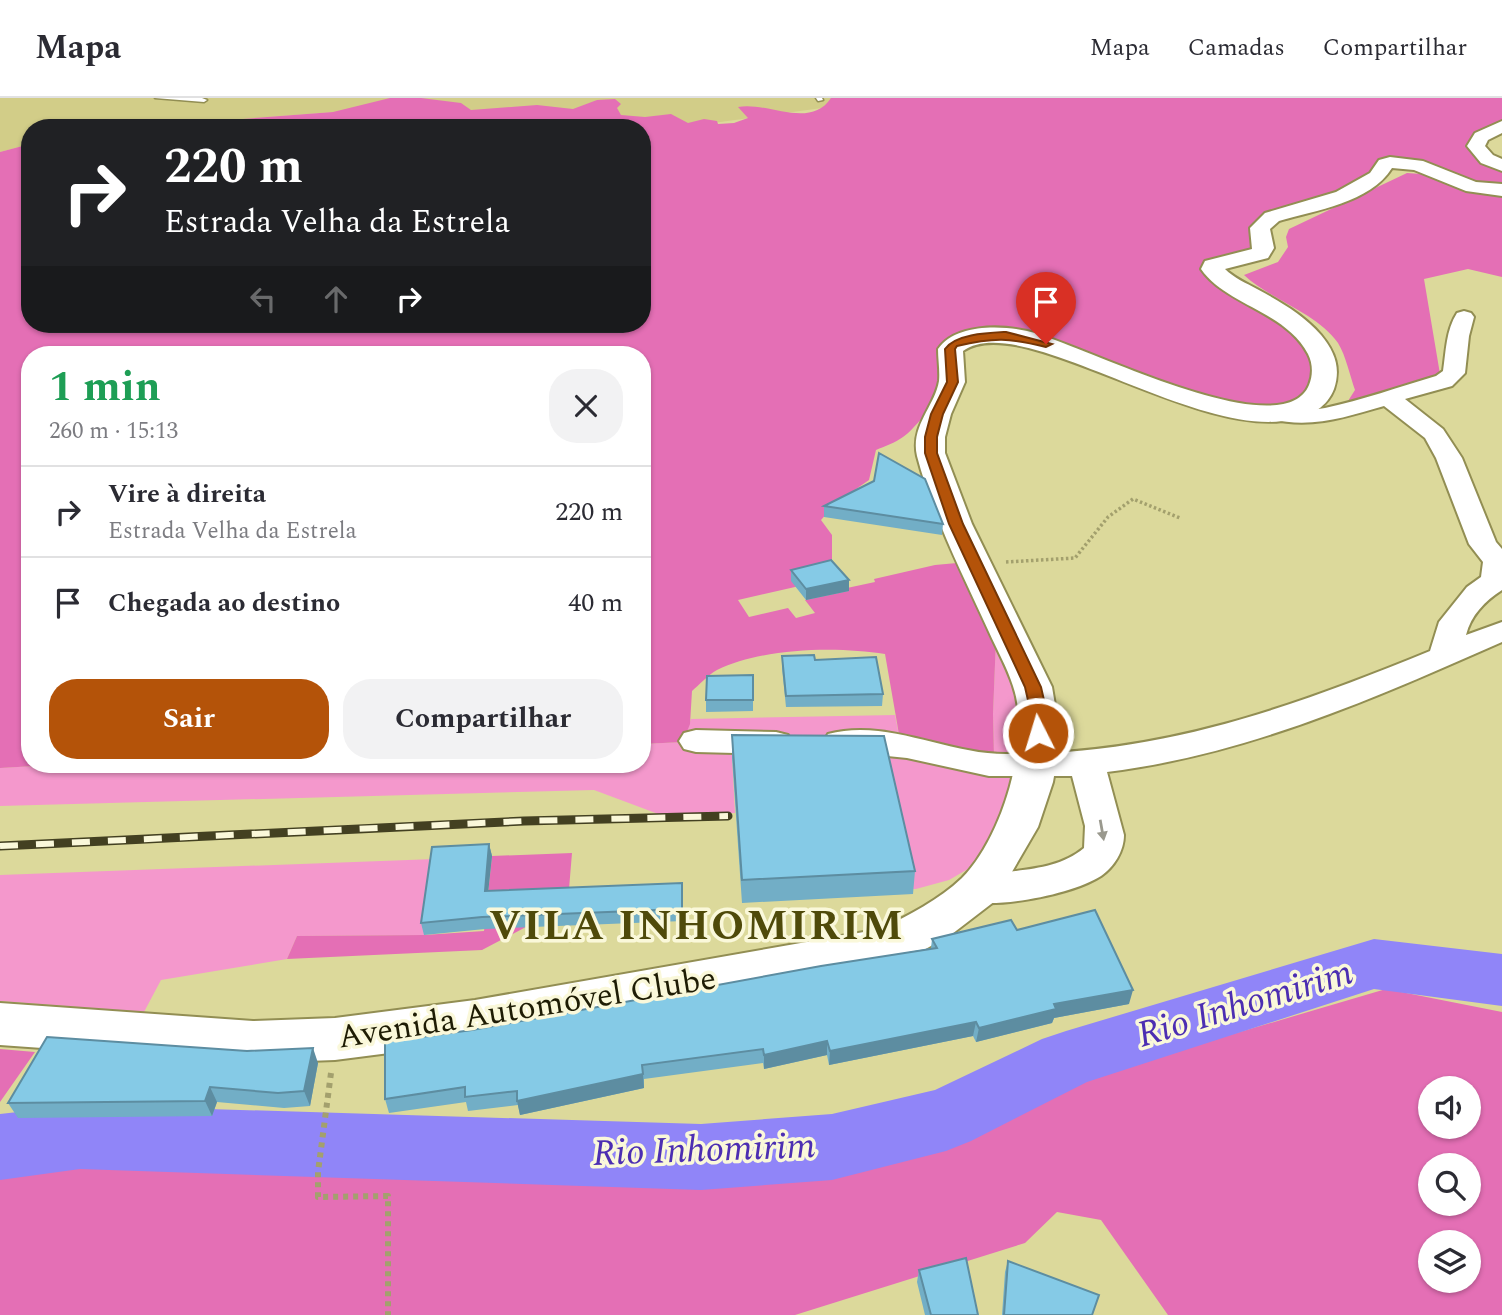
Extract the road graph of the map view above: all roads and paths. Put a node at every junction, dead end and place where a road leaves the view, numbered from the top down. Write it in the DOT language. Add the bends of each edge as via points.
graph roads {
  1 [pos="158,98"];
  2 [pos="204,100"];
  3 [pos="1502,126"];
  4 [pos="1502,166"];
  5 [pos="1502,190"];
  6 [pos="1464,317"];
  7 [pos="1389,398"];
  8 [pos="1279,414"];
  9 [pos="1180,518"];
  10 [pos="974,563"];
  11 [pos="1502,631"];
  12 [pos="1444,657"];
  13 [pos="696,741"];
  14 [pos="1087,763"];
  15 [pos="1038,764"];
  16 [pos="978,890"];
  17 [pos="0,1024"];
  18 [pos="335,1039"];
  19 [pos="388,1315"];
  1 -- 2 [label="lane"];
  3 -- 4 [label="main road" via="1481,137 1476,146 1487,159"];
  5 -- 8 [label="main road" via="1473,187 1417,165 1390,162 1377,177 1343,197 1272,217 1260,228 1260,253 1213,266 1221,278 1304,331 1323,357 1326,373 1317,397 1306,406"];
  6 -- 7 [label="street" via="1454,373 1432,387"];
  7 -- 8 [label="street" via="1326,415"];
  7 -- 12 [label="street" via="1439,442 1483,544 1497,561 1493,582 1477,593 1454,622"];
  8 -- 10 [label="main road, Avenida Automóvel Clube" via="1199,401 1029,338 996,335 954,344 950,349 952,382 937,414 931,453"];
  9 -- 10 [label="path" via="1133,499 1109,517 1076,558"];
  10 -- 15 [label="main road, Avenida Automóvel Clube" via="1033,687 1038,709"];
  11 -- 12 [label="street"];
  12 -- 14 [label="street" via="1333,704 1248,733"];
  13 -- 15 [label="street" via="893,745 991,764"];
  14 -- 15 [label="street"];
  14 -- 16 [label="street, one-way" via="1105,845 1091,864 1074,874"];
  15 -- 16 [label="main road, Avenida Automóvel Clube" via="1008,847"];
  16 -- 18 [label="main road, Avenida Automóvel Clube" via="891,946 475,1021"];
  17 -- 18 [label="main road, Avenida Automóvel Clube" via="253,1042"];
  18 -- 19 [label="path" via="318,1197 388,1196"];
}
